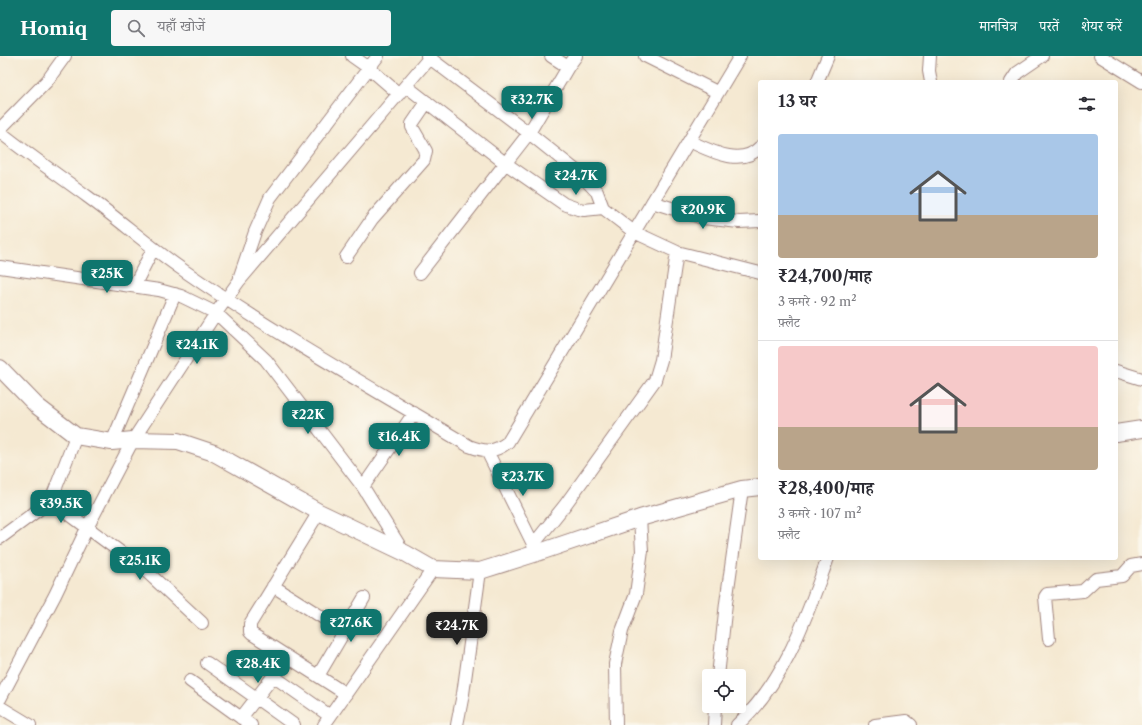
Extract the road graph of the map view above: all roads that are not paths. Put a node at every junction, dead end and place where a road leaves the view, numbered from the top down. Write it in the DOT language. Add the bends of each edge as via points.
graph roads {
  1 [pos="65,56"];
  2 [pos="352,56"];
  3 [pos="378,56"];
  4 [pos="551,56"];
  5 [pos="576,56"];
  6 [pos="645,56"];
  7 [pos="740,56"];
  8 [pos="828,56"];
  9 [pos="930,56"];
  10 [pos="1042,56"];
  11 [pos="1100,56"];
  12 [pos="429,57"];
  13 [pos="568,67"];
  14 [pos="369,68"];
  15 [pos="818,80"];
  16 [pos="931,80"];
  17 [pos="1012,80"];
  18 [pos="1142,82"];
  19 [pos="403,90"];
  20 [pos="717,92"];
  21 [pos="427,102"];
  22 [pos="0,129"];
  23 [pos="0,132"];
  24 [pos="529,133"];
  25 [pos="689,141"];
  26 [pos="758,149"];
  27 [pos="505,162"];
  28 [pos="652,202"];
  29 [pos="603,208"];
  30 [pos="758,221"];
  31 [pos="634,232"];
  32 [pos="153,249"];
  33 [pos="677,252"];
  34 [pos="346,257"];
  35 [pos="0,267"];
  36 [pos="758,272"];
  37 [pos="420,274"];
  38 [pos="239,281"];
  39 [pos="134,286"];
  40 [pos="175,294"];
  41 [pos="226,300"];
  42 [pos="216,313"];
  43 [pos="0,368"];
  44 [pos="1118,372"];
  45 [pos="1142,379"];
  46 [pos="414,413"];
  47 [pos="1142,429"];
  48 [pos="1118,434"];
  49 [pos="76,436"];
  50 [pos="133,440"];
  51 [pos="112,442"];
  52 [pos="487,451"];
  53 [pos="758,486"];
  54 [pos="363,487"];
  55 [pos="742,488"];
  56 [pos="50,500"];
  57 [pos="319,512"];
  58 [pos="640,518"];
  59 [pos="87,528"];
  60 [pos="0,538"];
  61 [pos="535,549"];
  62 [pos="405,553"];
  63 [pos="827,560"];
  64 [pos="1142,564"];
  65 [pos="433,569"];
  66 [pos="480,571"];
  67 [pos="273,586"];
  68 [pos="364,598"];
  69 [pos="202,623"];
  70 [pos="344,631"];
  71 [pos="1050,639"];
  72 [pos="288,657"];
  73 [pos="207,663"];
  74 [pos="719,669"];
  75 [pos="273,676"];
  76 [pos="318,676"];
  77 [pos="190,681"];
  78 [pos="346,694"];
  79 [pos="256,698"];
  80 [pos="0,699"];
  81 [pos="0,708"];
  82 [pos="715,713"];
  83 [pos="327,720"];
  84 [pos="246,721"];
  85 [pos="30,725"];
  86 [pos="294,725"];
  87 [pos="457,725"];
  88 [pos="616,725"];
  89 [pos="714,725"];
  90 [pos="737,725"];
  91 [pos="875,725"];
  92 [pos="911,725"];
  1 -- 22 [label="street" via="46,81"];
  2 -- 14 [label="street"];
  3 -- 14 [label="street"];
  4 -- 13 [label="street"];
  5 -- 13 [label="street"];
  6 -- 20 [label="street"];
  7 -- 20 [label="street"];
  8 -- 15 [label="street"];
  9 -- 16 [label="street"];
  10 -- 17 [label="street" via="1017,73"];
  11 -- 18 [label="street"];
  12 -- 19 [label="street"];
  12 -- 24 [label="street"];
  13 -- 24 [label="street"];
  14 -- 19 [label="street"];
  14 -- 38 [label="street" via="270,198 255,232"];
  19 -- 21 [label="street"];
  19 -- 38 [label="street"];
  20 -- 25 [label="street"];
  21 -- 27 [label="street"];
  21 -- 34 [label="street" via="412,124 426,151 424,160 372,219"];
  23 -- 32 [label="street"];
  24 -- 27 [label="street"];
  24 -- 29 [label="street" via="579,173 596,192"];
  25 -- 26 [label="street" via="729,156 751,154"];
  25 -- 28 [label="street"];
  27 -- 29 [label="street" via="564,204 584,210"];
  27 -- 37 [label="street"];
  28 -- 30 [label="street" via="703,218"];
  28 -- 31 [label="street"];
  29 -- 31 [label="street"];
  31 -- 33 [label="street"];
  31 -- 52 [label="street" via="508,442 500,449"];
  32 -- 39 [label="street"];
  32 -- 41 [label="street"];
  33 -- 36 [label="street"];
  33 -- 61 [label="street" via="661,360 654,380"];
  35 -- 39 [label="street"];
  38 -- 41 [label="street"];
  39 -- 40 [label="street"];
  40 -- 42 [label="street"];
  40 -- 51 [label="street"];
  41 -- 42 [label="street"];
  41 -- 46 [label="street" via="300,347"];
  42 -- 50 [label="street"];
  42 -- 54 [label="street" via="266,360"];
  43 -- 49 [label="main road" via="37,406"];
  44 -- 45 [label="street"];
  46 -- 52 [label="street" via="469,446"];
  46 -- 54 [label="street"];
  47 -- 48 [label="main road"];
  49 -- 51 [label="main road"];
  49 -- 56 [label="street"];
  50 -- 51 [label="main road"];
  50 -- 57 [label="main road" via="178,441 214,453"];
  50 -- 59 [label="street"];
  52 -- 61 [label="street"];
  53 -- 55 [label="main road"];
  54 -- 62 [label="street"];
  55 -- 58 [label="main road"];
  55 -- 74 [label="street"];
  56 -- 59 [label="street"];
  56 -- 60 [label="street"];
  57 -- 62 [label="main road"];
  57 -- 67 [label="street"];
  58 -- 61 [label="main road"];
  58 -- 88 [label="street" via="642,551 636,594 622,631 615,664"];
  59 -- 69 [label="street" via="146,571"];
  59 -- 80 [label="street"];
  61 -- 66 [label="main road"];
  62 -- 65 [label="main road"];
  63 -- 90 [label="street" via="809,611 782,666 750,713"];
  64 -- 71 [label="street" via="1131,566 1122,576 1096,579 1083,591 1047,594 1045,597"];
  65 -- 66 [label="main road"];
  65 -- 78 [label="street"];
  66 -- 87 [label="street"];
  67 -- 70 [label="street"];
  67 -- 72 [label="street" via="249,628 252,634"];
  68 -- 70 [label="street"];
  70 -- 76 [label="street"];
  72 -- 75 [label="street"];
  72 -- 76 [label="street"];
  73 -- 79 [label="street"];
  75 -- 79 [label="street"];
  75 -- 83 [label="street"];
  76 -- 78 [label="street"];
  77 -- 84 [label="street"];
  78 -- 83 [label="street"];
  79 -- 84 [label="street"];
  79 -- 86 [label="street"];
  81 -- 85 [label="street"];
  82 -- 89 [label="street"];
  91 -- 92 [label="street" via="906,721"];
}
